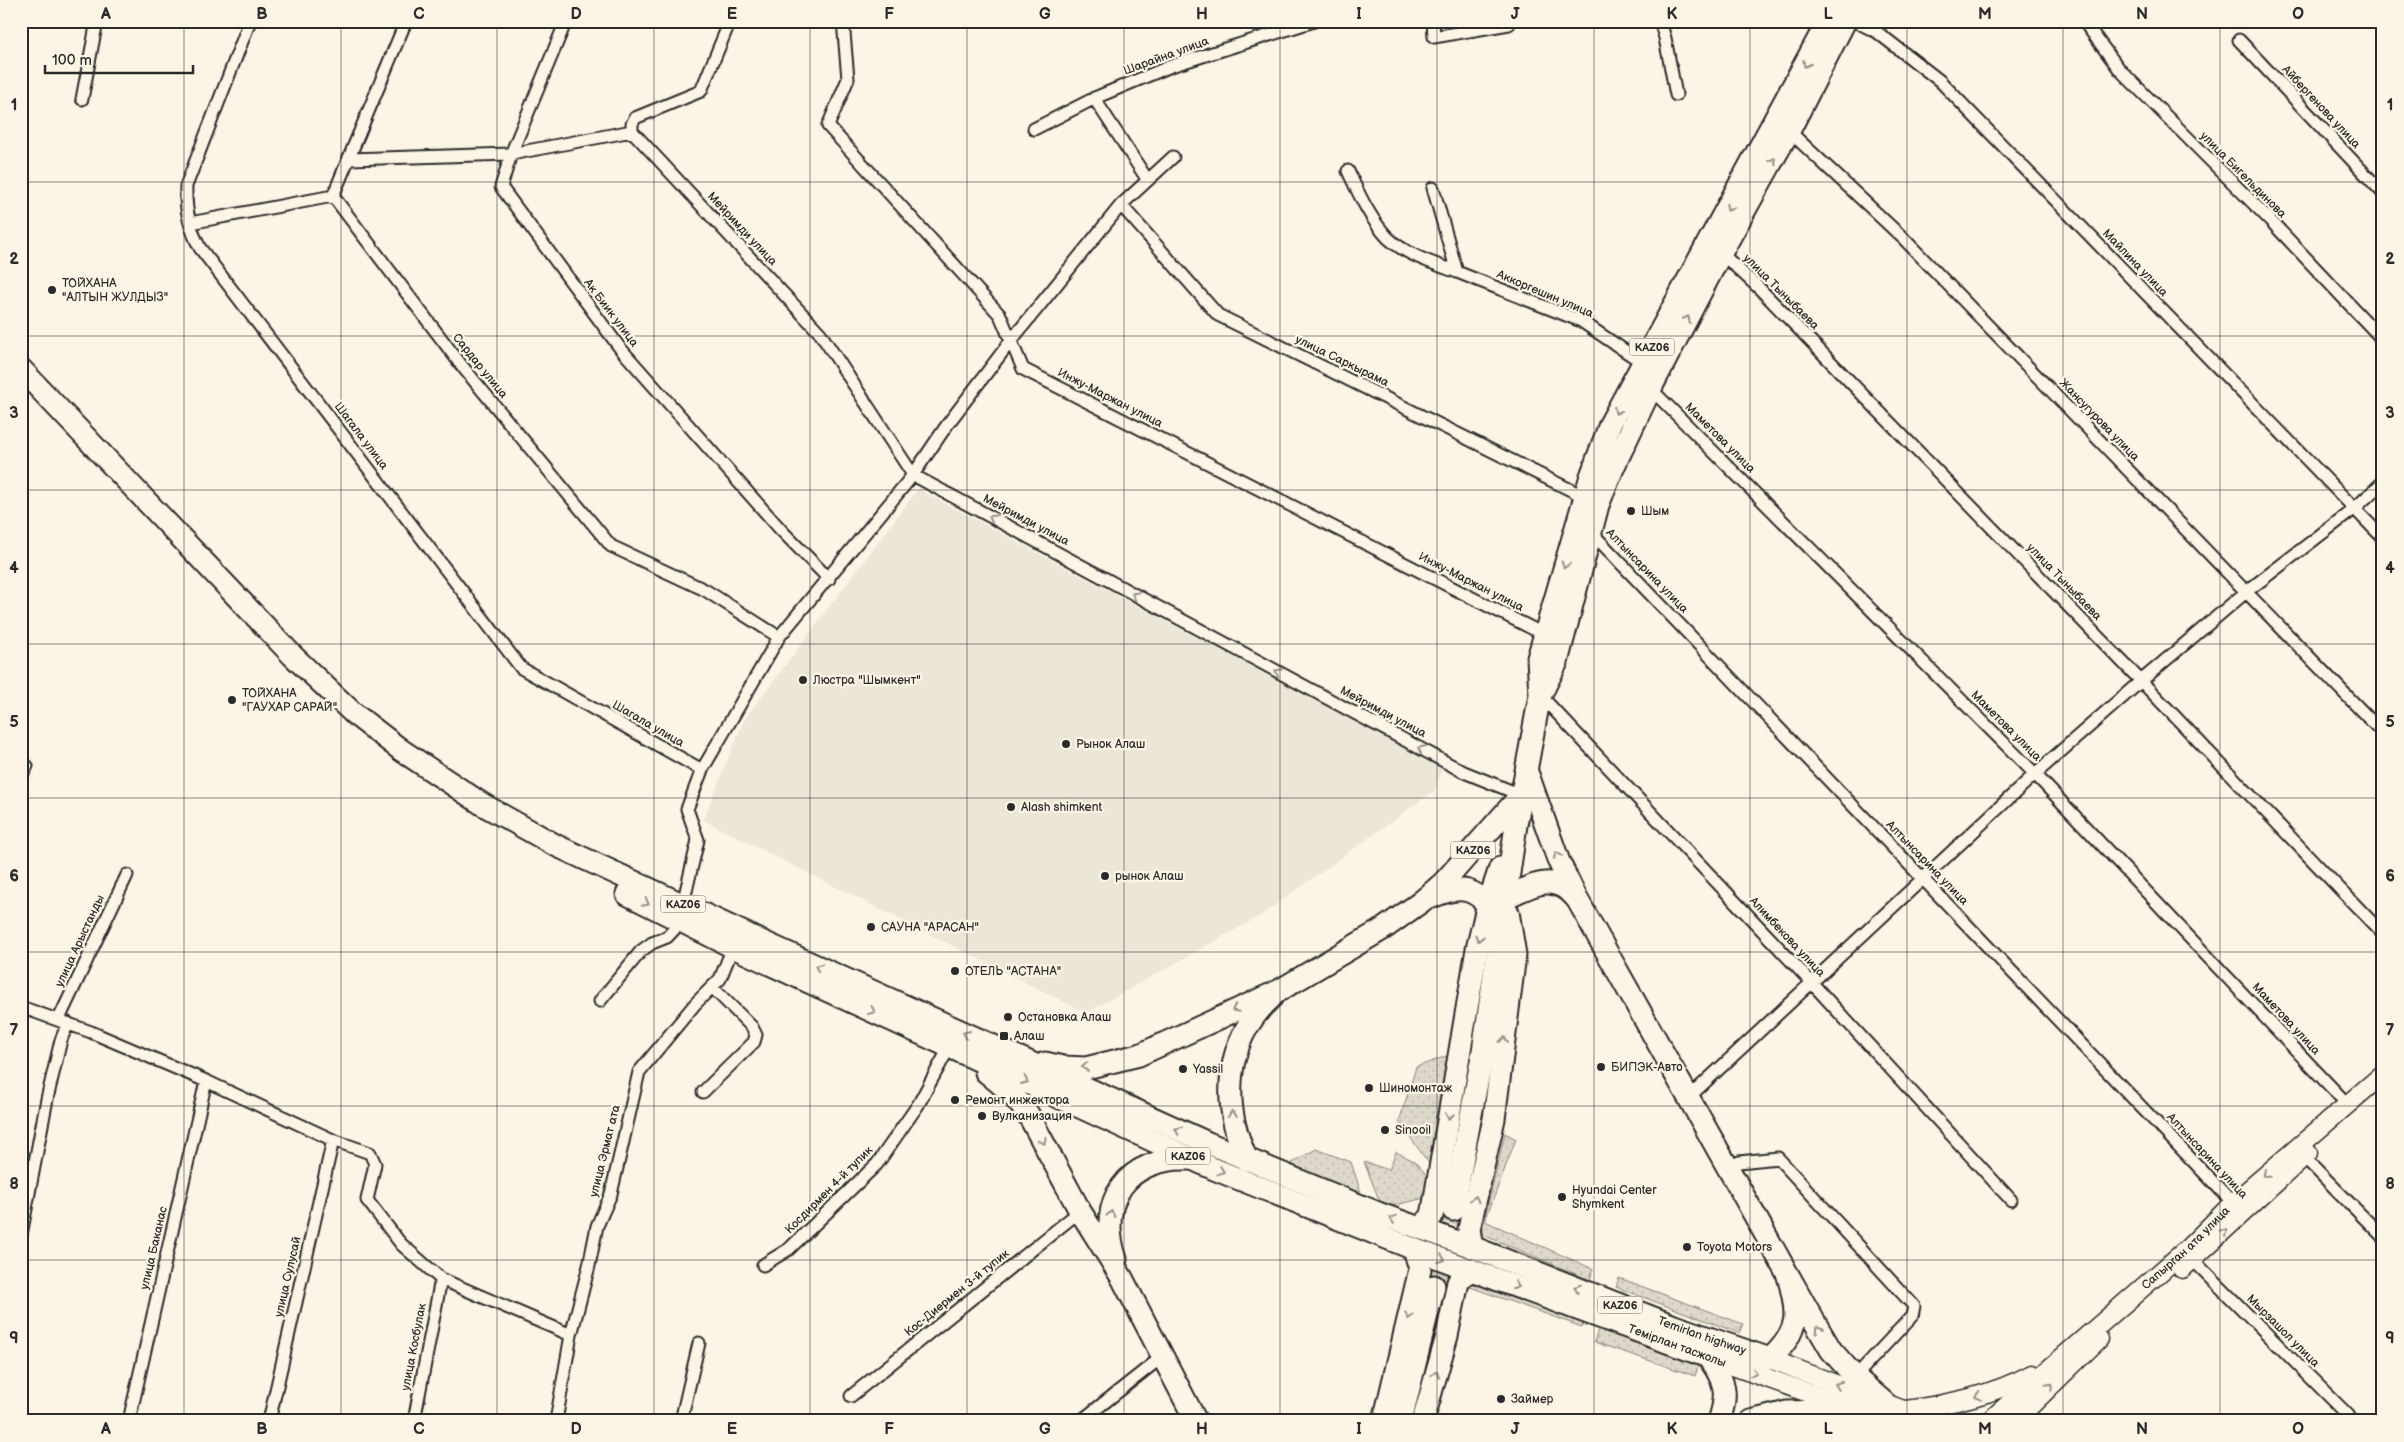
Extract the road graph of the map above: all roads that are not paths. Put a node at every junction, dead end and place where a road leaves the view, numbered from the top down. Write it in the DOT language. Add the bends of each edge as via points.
graph roads {
  1 [pos="97,21"];
  2 [pos="250,21"];
  3 [pos="406,21"];
  4 [pos="566,21"];
  5 [pos="730,21"];
  6 [pos="843,21"];
  7 [pos="1314,21"];
  8 [pos="1432,21"];
  9 [pos="1508,21"];
  10 [pos="1660,21"];
  11 [pos="1828,21"];
  12 [pos="1845,21"];
  13 [pos="1855,21"];
  14 [pos="2087,24"];
  15 [pos="2239,40"];
  16 [pos="1676,95"];
  17 [pos="1094,98"];
  18 [pos="82,99"];
  19 [pos="1034,129"];
  20 [pos="632,131"];
  21 [pos="1789,131"];
  22 [pos="511,154"];
  23 [pos="1173,156"];
  24 [pos="349,159"];
  25 [pos="1348,171"];
  26 [pos="1147,179"];
  27 [pos="1433,188"];
  28 [pos="2383,193"];
  29 [pos="333,196"];
  30 [pos="1120,205"];
  31 [pos="190,224"];
  32 [pos="1721,254"];
  33 [pos="1458,272"];
  34 [pos="2383,340"];
  35 [pos="1010,342"];
  36 [pos="21,369"];
  37 [pos="1643,377"];
  38 [pos="21,386"];
  39 [pos="913,475"];
  40 [pos="2383,482"];
  41 [pos="1585,497"];
  42 [pos="2354,509"];
  43 [pos="1591,532"];
  44 [pos="2383,538"];
  45 [pos="829,579"];
  46 [pos="2246,592"];
  47 [pos="779,637"];
  48 [pos="1554,638"];
  49 [pos="2141,681"];
  50 [pos="1540,695"];
  51 [pos="2383,733"];
  52 [pos="27,766"];
  53 [pos="702,770"];
  54 [pos="1527,772"];
  55 [pos="2035,774"];
  56 [pos="21,777"];
  57 [pos="1521,795"];
  58 [pos="126,875"];
  59 [pos="1924,880"];
  60 [pos="1577,899"];
  61 [pos="1420,902"];
  62 [pos="1498,907"];
  63 [pos="682,913"];
  64 [pos="2383,934"];
  65 [pos="733,947"];
  66 [pos="1811,982"];
  67 [pos="712,987"];
  68 [pos="1280,990"];
  69 [pos="600,1001"];
  70 [pos="21,1007"];
  71 [pos="63,1021"];
  72 [pos="987,1044"];
  73 [pos="957,1050"];
  74 [pos="2383,1074"];
  75 [pos="206,1080"];
  76 [pos="2383,1088"];
  77 [pos="704,1092"];
  78 [pos="1688,1098"];
  79 [pos="2347,1104"];
  80 [pos="333,1140"];
  81 [pos="2304,1157"];
  82 [pos="1195,1160"];
  83 [pos="1247,1160"];
  84 [pos="1727,1166"];
  85 [pos="2011,1200"];
  86 [pos="2238,1209"];
  87 [pos="1453,1210"];
  88 [pos="1080,1211"];
  89 [pos="1426,1222"];
  90 [pos="21,1235"];
  91 [pos="1470,1238"];
  92 [pos="2383,1238"];
  93 [pos="1414,1248"];
  94 [pos="2193,1260"];
  95 [pos="763,1265"];
  96 [pos="1420,1269"];
  97 [pos="1464,1275"];
  98 [pos="1788,1276"];
  99 [pos="1122,1278"];
  100 [pos="441,1279"];
  101 [pos="1434,1286"];
  102 [pos="571,1335"];
  103 [pos="699,1343"];
  104 [pos="1163,1356"];
  105 [pos="1708,1357"];
  106 [pos="1770,1359"];
  107 [pos="2054,1363"];
  108 [pos="1855,1377"];
  109 [pos="851,1396"];
  110 [pos="1857,1410"];
  111 [pos="1892,1412"];
  112 [pos="129,1421"];
  113 [pos="269,1421"];
  114 [pos="414,1421"];
  115 [pos="556,1421"];
  116 [pos="681,1421"];
  117 [pos="1081,1421"];
  118 [pos="1196,1421"];
  119 [pos="1384,1421"];
  120 [pos="1401,1421"];
  121 [pos="1424,1421"];
  122 [pos="1719,1421"];
  123 [pos="1751,1421"];
  124 [pos="1932,1421"];
  125 [pos="1989,1421"];
  126 [pos="2016,1421"];
  127 [pos="2354,1421"];
  1 -- 18 [label="street"];
  2 -- 31 [label="street, Шагала улица" via="186,186 185,206"];
  3 -- 24 [label="street"];
  4 -- 22 [label="street, Ак Биик улица"];
  5 -- 20 [label="street" via="702,91 636,118"];
  6 -- 35 [label="street, Инжу-Маржан улица" via="848,79 828,126 1000,314"];
  7 -- 17 [label="street, Шарайна улица" via="1171,66"];
  8 -- 9 [label="street" via="1434,37 1509,24"];
  10 -- 16 [label="street"];
  11 -- 37 [label="highway, KАZ06, one-way"];
  12 -- 21 [label="highway, KАZ06"];
  13 -- 42 [label="street, Майлина улица" via="1878,32 1940,81"];
  14 -- 34 [label="street, улица Бигельдинова" via="2120,70 2270,220"];
  15 -- 28 [label="street, Айбергенова улица"];
  17 -- 19 [label="street, Шарайна улица"];
  17 -- 26 [label="street"];
  20 -- 22 [label="street"];
  20 -- 39 [label="street, Мейримди улица" via="820,333"];
  32 -- 21 [label="highway, KАZ06, one-way"];
  21 -- 46 [label="street, Жансугурова улица" via="1903,238"];
  22 -- 24 [label="street"];
  22 -- 45 [label="street, Ак Биик улица" via="501,187 620,348 781,530"];
  23 -- 26 [label="street"];
  24 -- 29 [label="street"];
  25 -- 33 [label="street, Аккоргешин улица" via="1373,218 1389,239 1417,256"];
  26 -- 30 [label="street"];
  27 -- 33 [label="street"];
  29 -- 31 [label="street"];
  29 -- 47 [label="street, Сардар улица" via="462,366 611,546 705,590"];
  30 -- 35 [label="street"];
  30 -- 41 [label="street, улица Саркырама" via="1218,314"];
  31 -- 53 [label="street, Шагала улица" via="200,248 521,668"];
  37 -- 32 [label="highway, KАZ06, one-way"];
  32 -- 49 [label="street, улица Тыныбаева" via="1766,295"];
  33 -- 37 [label="street, Аккоргешин улица" via="1580,322"];
  35 -- 39 [label="street"];
  35 -- 48 [label="street, Инжу-Маржан улица" via="1023,369"];
  36 -- 63 [label="highway, KАZ06" via="293,656 353,713 401,750 482,804"];
  37 -- 41 [label="highway, KАZ06, one-way" via="1610,424"];
  37 -- 43 [label="highway, KАZ06"];
  37 -- 55 [label="street, Маметова улица"];
  38 -- 63 [label="highway, KАZ06, one-way" via="285,664 345,722 394,760 476,814 550,855"];
  39 -- 45 [label="street"];
  57 -- 39 [label="street, Мейримди улица, one-way" via="1464,772"];
  40 -- 42 [label="street"];
  41 -- 48 [label="highway, KАZ06, one-way"];
  42 -- 44 [label="street, Майлина улица"];
  42 -- 46 [label="street"];
  43 -- 48 [label="highway, KАZ06"];
  43 -- 59 [label="street, Алтынсарина улица"];
  45 -- 47 [label="street"];
  46 -- 49 [label="street"];
  46 -- 51 [label="street, Жансугурова улица"];
  47 -- 53 [label="street"];
  48 -- 50 [label="highway, KАZ06" via="1557,662"];
  49 -- 55 [label="street"];
  49 -- 64 [label="street, улица Тыныбаева"];
  50 -- 54 [label="highway, KАZ06"];
  50 -- 66 [label="street, Алимбекова улица"];
  52 -- 56 [label="street"];
  53 -- 63 [label="street" via="687,809 698,840"];
  54 -- 57 [label="highway, KАZ06"];
  60 -- 54 [label="highway, one-way" via="1559,862"];
  55 -- 59 [label="street"];
  55 -- 79 [label="street, Маметова улица"];
  57 -- 61 [label="highway, KАZ06" via="1443,883"];
  57 -- 62 [label="highway, KАZ06"];
  58 -- 71 [label="street, улица Арыстанды"];
  59 -- 66 [label="street"];
  59 -- 86 [label="street, Алтынсарина улица"];
  60 -- 62 [label="highway" via="1569,889 1547,882"];
  60 -- 78 [label="highway"];
  61 -- 62 [label="highway" via="1460,888"];
  61 -- 68 [label="highway, KАZ06"];
  62 -- 87 [label="highway, KАZ06" via="1483,1051"];
  62 -- 89 [label="highway, one-way" via="1477,949"];
  91 -- 62 [label="highway, one-way" via="1494,1119 1515,954"];
  63 -- 65 [label="highway, KАZ06"];
  63 -- 69 [label="street" via="667,937 641,951"];
  72 -- 63 [label="highway, KАZ06, one-way"];
  65 -- 67 [label="street, улица Эрмат ата" via="720,979"];
  65 -- 73 [label="highway, KАZ06, one-way"];
  66 -- 78 [label="street"];
  66 -- 85 [label="street, Алимбекова улица"];
  67 -- 77 [label="street" via="756,1035 754,1042"];
  67 -- 102 [label="street, улица Эрмат ата" via="638,1072 611,1194 597,1226"];
  68 -- 72 [label="highway, KАZ06, one-way" via="1139,1055 1086,1068 1063,1067"];
  83 -- 68 [label="highway, one-way" via="1237,1135 1231,1102 1236,1051 1246,1026"];
  70 -- 71 [label="street"];
  71 -- 75 [label="street"];
  71 -- 90 [label="street, улица Арыстанды"];
  83 -- 72 [label="highway, KАZ06, one-way"];
  73 -- 82 [label="highway, KАZ06, one-way"];
  73 -- 88 [label="highway, one-way" via="1010,1092 1028,1114"];
  73 -- 95 [label="street, Косдирмен 4-й тупик" via="876,1164 789,1249"];
  74 -- 79 [label="main road, Сапырган ата улица"];
  75 -- 80 [label="street"];
  75 -- 112 [label="street, улица Баканас"];
  76 -- 81 [label="main road, Сапырган ата улица"];
  78 -- 84 [label="highway"];
  79 -- 86 [label="main road, Сапырган ата улица, one-way"];
  80 -- 100 [label="street" via="370,1154 375,1164 367,1200 401,1244"];
  80 -- 113 [label="street, улица Сулусай"];
  81 -- 86 [label="main road, Сапырган ата улица"];
  81 -- 92 [label="street"];
  82 -- 93 [label="highway, KАZ06, one-way"];
  99 -- 82 [label="highway, one-way" via="1110,1241 1110,1214 1117,1194 1145,1166 1168,1159"];
  89 -- 83 [label="highway, KАZ06, one-way" via="1378,1214"];
  84 -- 98 [label="highway"];
  84 -- 108 [label="street" via="1778,1158 1914,1306 1912,1316"];
  94 -- 86 [label="main road, Сапырган ата улица, one-way"];
  86 -- 107 [label="main road, Сапырган ата улица"];
  88 -- 99 [label="highway"];
  88 -- 109 [label="street, Кос-Диермен 3-й тупик"];
  89 -- 91 [label="highway, KАZ06"];
  106 -- 91 [label="highway, Temirlan highway / KАZ06, one-way" via="1674,1326"];
  93 -- 96 [label="highway"];
  93 -- 97 [label="highway, KАZ06, one-way"];
  126 -- 94 [label="main road, Сапырган ата улица, one-way" via="2086,1351"];
  94 -- 127 [label="street, Мырзашол улица"];
  96 -- 97 [label="highway"];
  96 -- 119 [label="highway, one-way"];
  97 -- 105 [label="highway, Темірлан тасжолы / KАZ06, one-way"];
  121 -- 97 [label="highway, one-way"];
  98 -- 106 [label="highway" via="1796,1319 1785,1345"];
  108 -- 98 [label="highway, one-way" via="1831,1350"];
  99 -- 104 [label="highway"];
  100 -- 102 [label="street"];
  100 -- 114 [label="street, улица Косбулак"];
  101 -- 120 [label="highway"];
  102 -- 115 [label="street, улица Эрмат ата"];
  103 -- 116 [label="street"];
  104 -- 117 [label="street"];
  104 -- 118 [label="highway"];
  105 -- 110 [label="main road, Темірлан тасжолы, one-way"];
  105 -- 122 [label="highway" via="1722,1377 1725,1394"];
  111 -- 106 [label="main road, Temirlan highway, one-way"];
  107 -- 111 [label="main road, one-way" via="2011,1385 1980,1395 1932,1407"];
  107 -- 125 [label="main road, Сапырган ата улица"];
  108 -- 111 [label="highway"];
  110 -- 111 [label="main road, Temirlan highway"];
  110 -- 123 [label="highway" via="1787,1412"];
  111 -- 124 [label="main road, Temirlan highway"];
}
